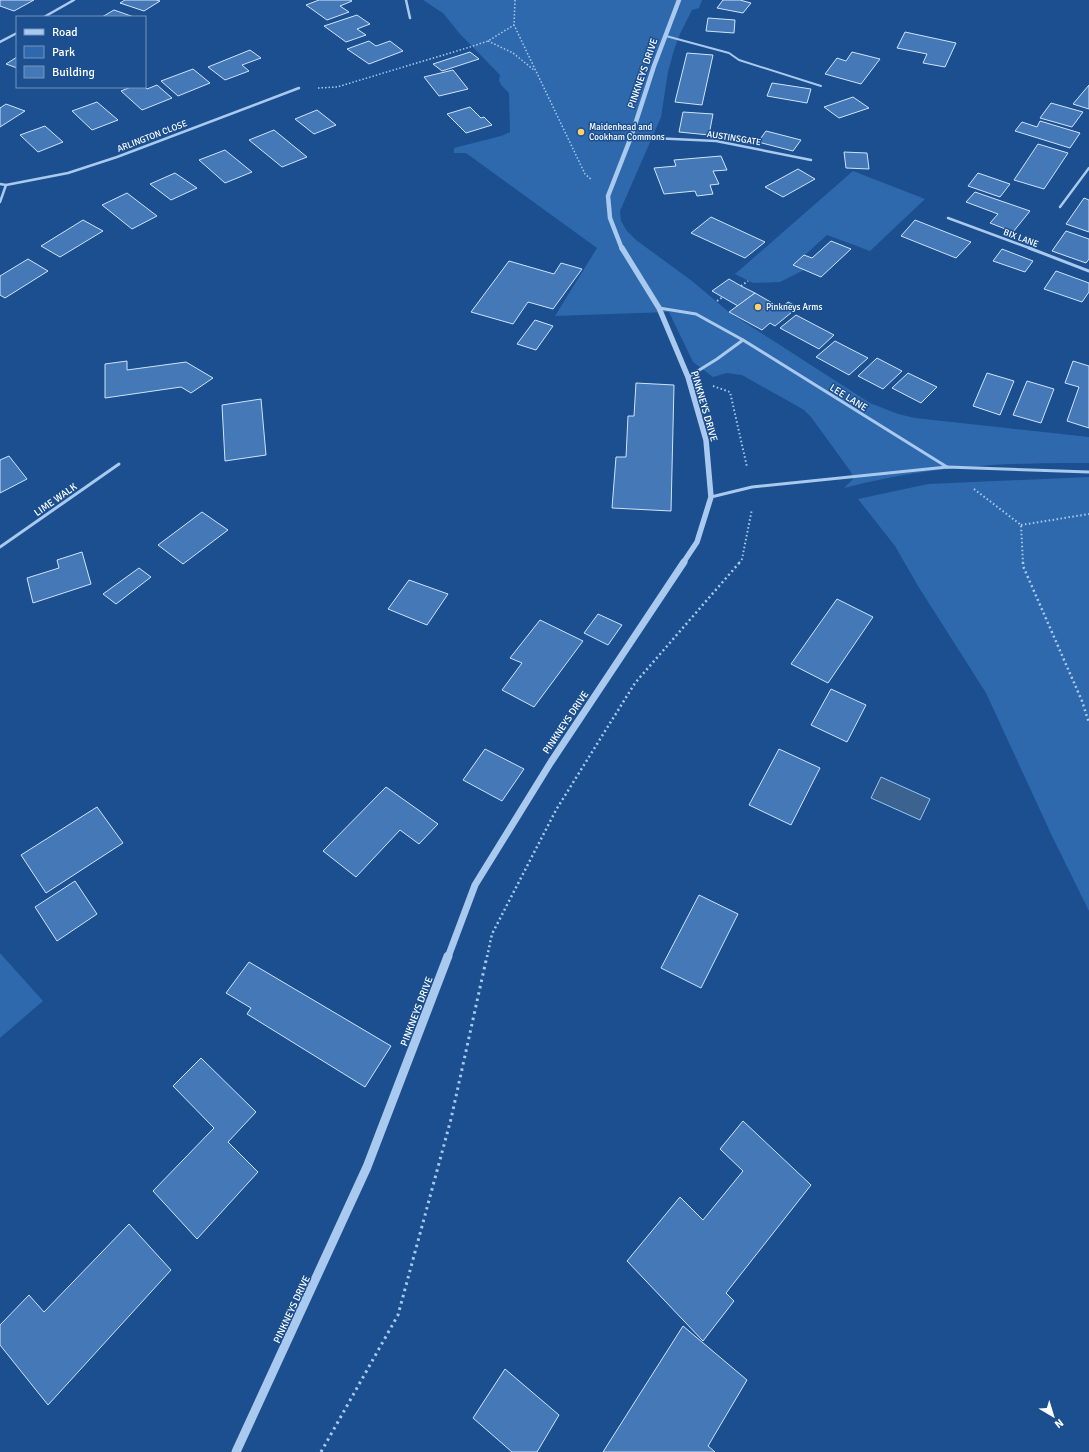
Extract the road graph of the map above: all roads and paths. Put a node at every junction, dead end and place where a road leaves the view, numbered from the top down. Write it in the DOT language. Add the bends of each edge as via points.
graph roads {
  1 [pos="74,0"];
  2 [pos="406,0"];
  3 [pos="514,0"];
  4 [pos="679,0"];
  5 [pos="46,16"];
  6 [pos="410,18"];
  7 [pos="514,25"];
  8 [pos="16,34"];
  9 [pos="666,36"];
  10 [pos="0,42"];
  11 [pos="488,42"];
  12 [pos="534,70"];
  13 [pos="821,86"];
  14 [pos="299,88"];
  15 [pos="631,137"];
  16 [pos="811,160"];
  17 [pos="1089,168"];
  18 [pos="0,184"];
  19 [pos="6,185"];
  20 [pos="608,196"];
  21 [pos="0,202"];
  22 [pos="1060,208"];
  23 [pos="948,218"];
  24 [pos="1089,271"];
  25 [pos="748,281"];
  26 [pos="741,286"];
  27 [pos="659,308"];
  28 [pos="742,340"];
  29 [pos="688,377"];
  30 [pos="119,464"];
  31 [pos="947,467"];
  32 [pos="1089,472"];
  33 [pos="752,487"];
  34 [pos="711,497"];
  35 [pos="1089,514"];
  36 [pos="1021,526"];
  37 [pos="0,547"];
  38 [pos="1089,723"];
  39 [pos="236,1452"];
  40 [pos="322,1452"];
  1 -- 5 [label="street"];
  2 -- 6 [label="street"];
  3 -- 7 [label="path"];
  4 -- 9 [label="street, PINKNEYS DRIVE"];
  7 -- 11 [label="path"];
  7 -- 12 [label="path"];
  8 -- 10 [label="street"];
  9 -- 13 [label="lane" via="728,53 739,60"];
  9 -- 15 [label="street, PINKNEYS DRIVE"];
  11 -- 12 [label="path" via="513,53"];
  11 -- 14 [label="path" via="337,87"];
  12 -- 20 [label="path" via="585,174"];
  14 -- 19 [label="street, ARLINGTON CLOSE" via="68,173"];
  15 -- 16 [label="street, AUSTINSGATE" via="716,141"];
  15 -- 20 [label="street, PINKNEYS DRIVE"];
  17 -- 22 [label="street"];
  18 -- 19 [label="street"];
  19 -- 21 [label="street"];
  20 -- 27 [label="street, PINKNEYS DRIVE" via="610,218 623,251"];
  23 -- 24 [label="street, BIX LANE"];
  25 -- 26 [label="path"];
  27 -- 28 [label="street, LEE LANE" via="696,314"];
  27 -- 29 [label="street, PINKNEYS DRIVE"];
  28 -- 29 [label="street"];
  28 -- 31 [label="street, LEE LANE"];
  29 -- 33 [label="path" via="730,392"];
  29 -- 34 [label="street, PINKNEYS DRIVE" via="706,440"];
  30 -- 37 [label="street, LIME WALK"];
  31 -- 32 [label="street, LEE LANE"];
  31 -- 33 [label="street, LEE LANE"];
  31 -- 36 [label="path"];
  33 -- 34 [label="street, LEE LANE"];
  33 -- 40 [label="path" via="754,498 742,559 635,683 556,810 492,934 451,1119 398,1315"];
  34 -- 39 [label="street, PINKNEYS DRIVE" via="697,542 550,762 475,885 367,1167"];
  35 -- 36 [label="path"];
  36 -- 38 [label="path" via="1023,566 1082,701"];
}
